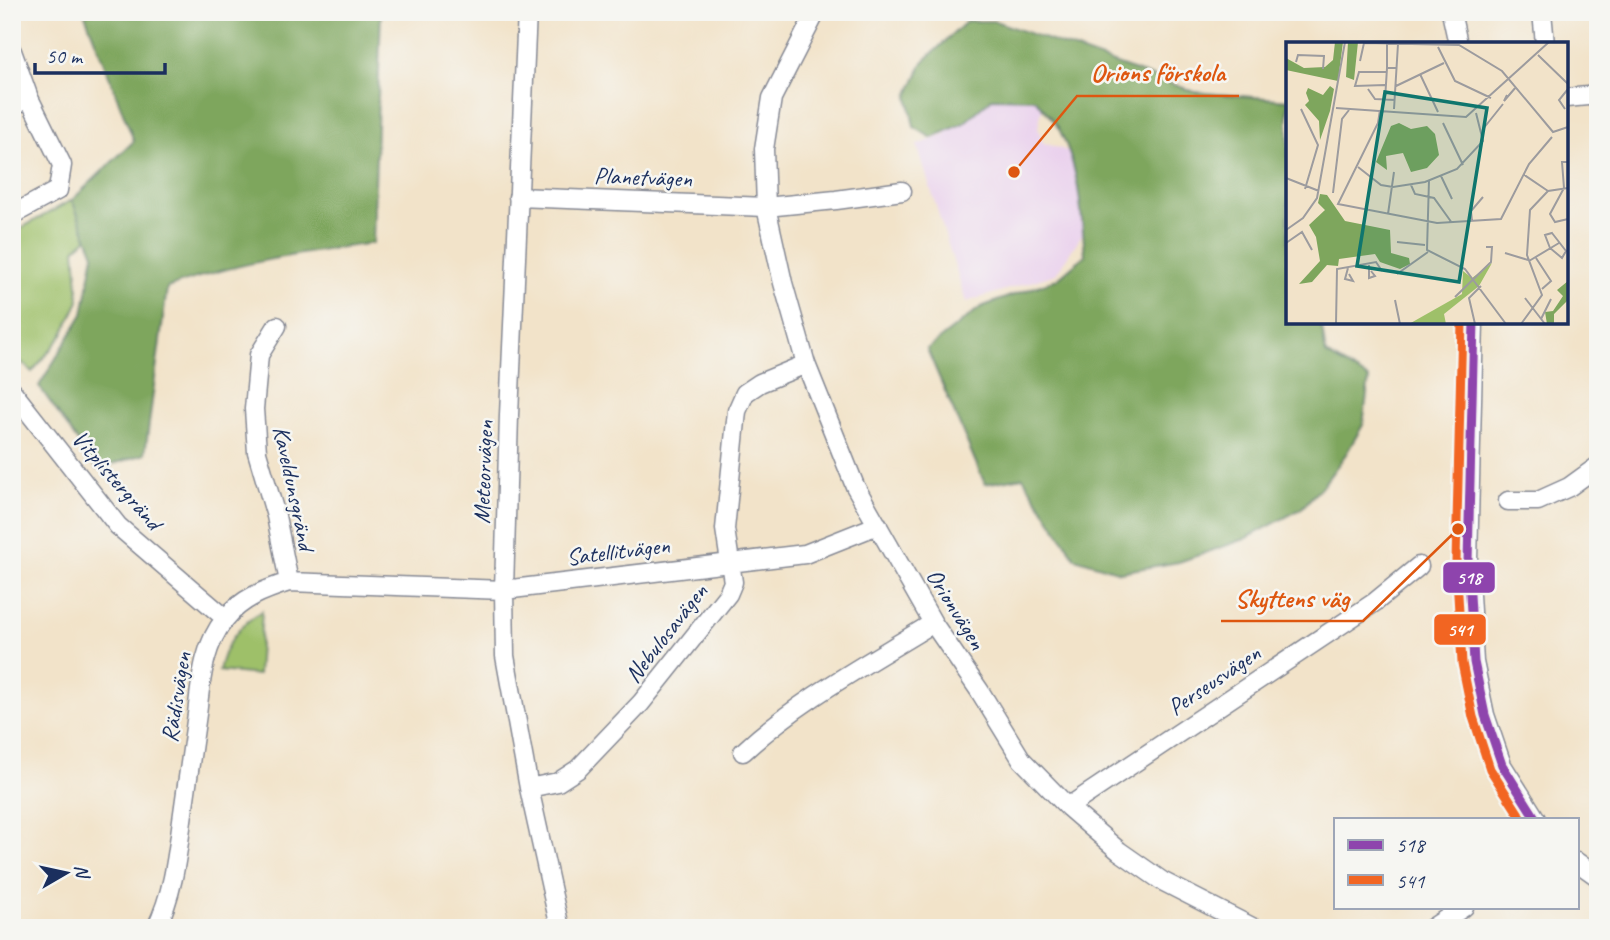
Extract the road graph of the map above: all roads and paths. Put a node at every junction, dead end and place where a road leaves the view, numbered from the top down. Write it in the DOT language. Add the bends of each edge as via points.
graph roads {
  1 [pos="527,12"];
  2 [pos="816,12"];
  3 [pos="1451,12"];
  4 [pos="1542,12"];
  5 [pos="1458,42"];
  6 [pos="1545,42"];
  7 [pos="12,51"];
  8 [pos="1598,95"];
  9 [pos="1568,98"];
  10 [pos="20,102"];
  11 [pos="902,191"];
  12 [pos="518,197"];
  13 [pos="766,207"];
  14 [pos="12,215"];
  15 [pos="1474,324"];
  16 [pos="277,326"];
  17 [pos="806,364"];
  18 [pos="12,391"];
  19 [pos="1598,466"];
  20 [pos="1508,501"];
  21 [pos="878,525"];
  22 [pos="730,562"];
  23 [pos="1419,566"];
  24 [pos="289,582"];
  25 [pos="358,583"];
  26 [pos="504,590"];
  27 [pos="225,618"];
  28 [pos="933,623"];
  29 [pos="743,752"];
  30 [pos="529,788"];
  31 [pos="1068,807"];
  32 [pos="1535,818"];
  33 [pos="1578,863"];
  34 [pos="1598,877"];
  35 [pos="1462,908"];
  36 [pos="156,928"];
  37 [pos="560,928"];
  38 [pos="1254,928"];
  39 [pos="1432,928"];
  1 -- 12 [label="street, Meteorvägen"];
  2 -- 13 [label="street, Orionvägen" via="772,98 764,149"];
  3 -- 5 [label="street"];
  4 -- 6 [label="street"];
  7 -- 10 [label="street"];
  8 -- 9 [label="street"];
  10 -- 14 [label="street" via="62,165 58,190"];
  11 -- 13 [label="street"];
  12 -- 13 [label="street, Planetvägen"];
  12 -- 26 [label="street, Meteorvägen"];
  13 -- 17 [label="street, Orionvägen"];
  15 -- 32 [label="street" via="1468,561 1474,662 1502,765"];
  16 -- 24 [label="street, Kaveldunsgränd" via="259,355 254,409 257,452"];
  17 -- 21 [label="street, Orionvägen" via="850,475"];
  17 -- 22 [label="street, Nebulosavägen" via="745,393 737,411 725,530"];
  18 -- 27 [label="street, Vitplistergränd" via="118,526"];
  19 -- 20 [label="street" via="1569,487 1538,500"];
  21 -- 22 [label="street, Satellitvägen" via="805,554"];
  21 -- 28 [label="street, Orionvägen"];
  22 -- 26 [label="street, Satellitvägen"];
  22 -- 30 [label="street, Nebulosavägen" via="733,582 728,594 641,703 578,769 558,782"];
  23 -- 31 [label="street, Perseusvägen" via="1375,602"];
  24 -- 25 [label="street, Rädisvägen"];
  24 -- 27 [label="street, Rädisvägen" via="251,596"];
  25 -- 26 [label="street, Satellitvägen"];
  26 -- 30 [label="street, Meteorvägen" via="505,656"];
  27 -- 36 [label="street, Rädisvägen" via="209,643 175,871"];
  28 -- 29 [label="street" via="803,702"];
  28 -- 31 [label="street, Orionvägen" via="1022,760"];
  30 -- 37 [label="street, Meteorvägen"];
  31 -- 38 [label="street, Orionvägen" via="1162,881"];
  33 -- 34 [label="street"];
  35 -- 39 [label="street"];
}
